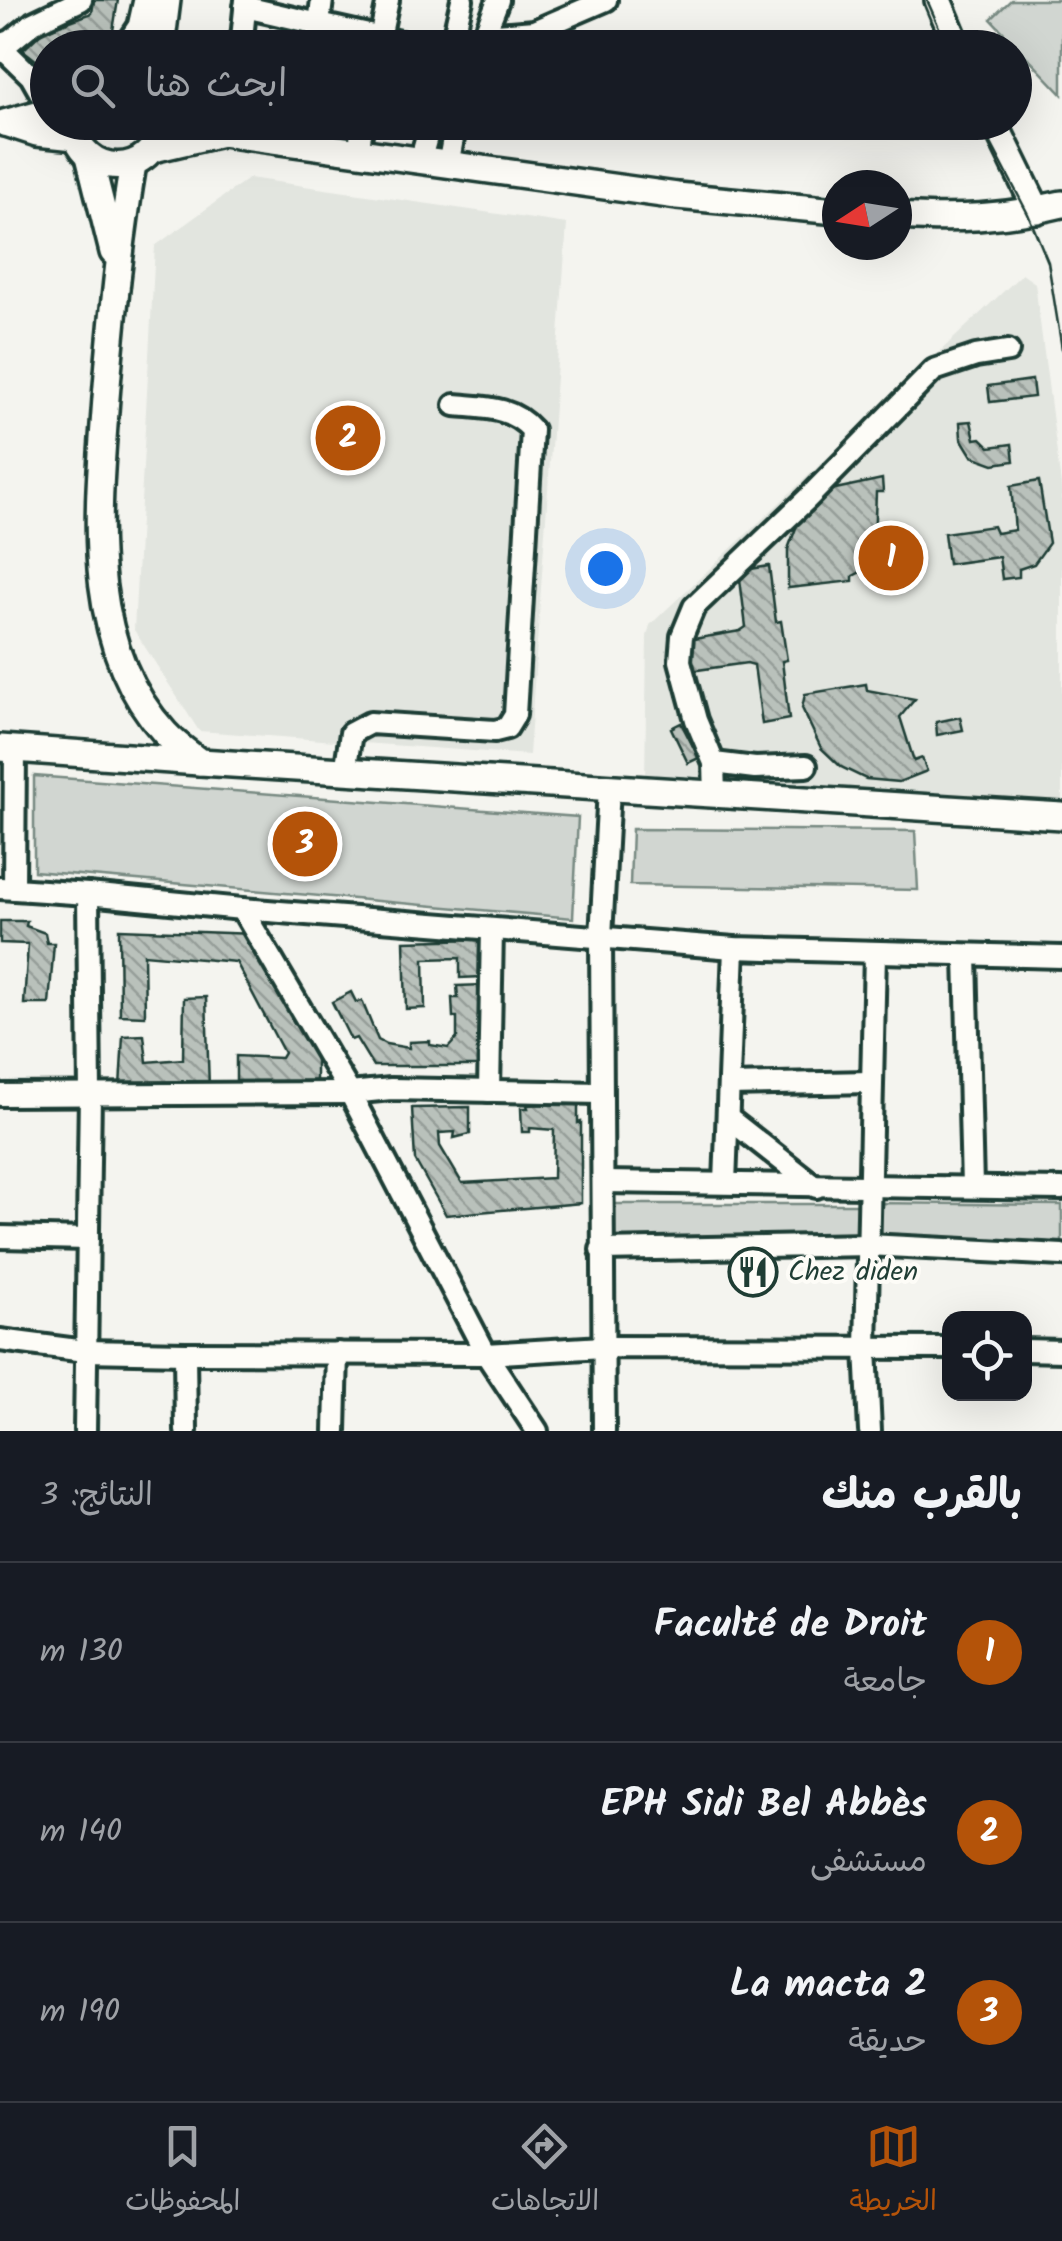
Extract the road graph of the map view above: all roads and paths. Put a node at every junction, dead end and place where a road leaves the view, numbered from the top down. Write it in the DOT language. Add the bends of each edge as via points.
graph roads {
  1 [pos="81,0"];
  2 [pos="147,0"];
  3 [pos="167,0"];
  4 [pos="322,0"];
  5 [pos="388,0"];
  6 [pos="462,0"];
  7 [pos="498,0"];
  8 [pos="606,0"];
  9 [pos="938,0"];
  10 [pos="245,4"];
  11 [pos="319,24"];
  12 [pos="139,30"];
  13 [pos="163,30"];
  14 [pos="243,30"];
  15 [pos="318,30"];
  16 [pos="338,30"];
  17 [pos="381,30"];
  18 [pos="454,30"];
  19 [pos="486,30"];
  20 [pos="536,30"];
  21 [pos="950,30"];
  22 [pos="0,46"];
  23 [pos="30,75"];
  24 [pos="30,114"];
  25 [pos="3,123"];
  26 [pos="30,131"];
  27 [pos="80,140"];
  28 [pos="81,140"];
  29 [pos="152,140"];
  30 [pos="190,140"];
  31 [pos="320,140"];
  32 [pos="360,140"];
  33 [pos="426,140"];
  34 [pos="453,140"];
  35 [pos="1006,140"];
  36 [pos="358,152"];
  37 [pos="143,156"];
  38 [pos="420,162"];
  39 [pos="448,166"];
  40 [pos="1049,207"];
  41 [pos="822,210"];
  42 [pos="912,216"];
  43 [pos="115,272"];
  44 [pos="1008,351"];
  45 [pos="455,405"];
  46 [pos="7,748"];
  47 [pos="200,762"];
  48 [pos="714,762"];
  49 [pos="806,766"];
  50 [pos="345,772"];
  51 [pos="609,788"];
  52 [pos="715,795"];
  53 [pos="1062,816"];
  54 [pos="7,888"];
  55 [pos="88,894"];
  56 [pos="242,910"];
  57 [pos="492,929"];
  58 [pos="602,937"];
  59 [pos="734,948"];
  60 [pos="875,952"];
  61 [pos="966,956"];
  62 [pos="1062,957"];
  63 [pos="870,1082"];
  64 [pos="729,1084"];
  65 [pos="490,1091"];
  66 [pos="350,1093"];
  67 [pos="601,1093"];
  68 [pos="90,1094"];
  69 [pos="0,1095"];
  70 [pos="728,1118"];
  71 [pos="603,1182"];
  72 [pos="725,1183"];
  73 [pos="972,1186"];
  74 [pos="816,1187"];
  75 [pos="872,1188"];
  76 [pos="1062,1188"];
  77 [pos="0,1237"];
  78 [pos="88,1239"];
  79 [pos="868,1245"];
  80 [pos="601,1250"];
  81 [pos="1062,1255"];
  82 [pos="0,1340"];
  83 [pos="603,1347"];
  84 [pos="866,1348"];
  85 [pos="942,1348"];
  86 [pos="1032,1350"];
  87 [pos="85,1351"];
  88 [pos="1062,1351"];
  89 [pos="185,1353"];
  90 [pos="337,1353"];
  91 [pos="486,1354"];
  92 [pos="85,1431"];
  93 [pos="186,1431"];
  94 [pos="336,1431"];
  95 [pos="537,1431"];
  96 [pos="604,1431"];
  97 [pos="870,1431"];
  1 -- 22 [label="street"];
  2 -- 12 [label="main road"];
  3 -- 13 [label="main road"];
  4 -- 11 [label="street"];
  5 -- 17 [label="street"];
  6 -- 18 [label="street"];
  7 -- 19 [label="street"];
  8 -- 20 [label="street"];
  9 -- 21 [label="main road"];
  10 -- 11 [label="street"];
  10 -- 14 [label="street"];
  11 -- 15 [label="street"];
  11 -- 16 [label="street"];
  22 -- 23 [label="street"];
  24 -- 25 [label="main road"];
  25 -- 26 [label="main road"];
  27 -- 43 [label="main road" via="106,216"];
  28 -- 37 [label="main road" via="110,166"];
  29 -- 37 [label="main road"];
  30 -- 37 [label="main road"];
  31 -- 36 [label="main road"];
  32 -- 36 [label="street"];
  33 -- 38 [label="street"];
  34 -- 39 [label="street"];
  35 -- 40 [label="main road"];
  36 -- 38 [label="main road"];
  37 -- 43 [label="main road"];
  38 -- 39 [label="main road"];
  39 -- 41 [label="main road"];
  40 -- 42 [label="main road" via="995,218"];
  43 -- 47 [label="main road" via="98,546 105,605 119,653 153,719"];
  44 -- 48 [label="street" via="934,370 694,607 680,661"];
  45 -- 50 [label="street" via="502,409 532,430 515,715 495,732 360,726 351,733"];
  46 -- 47 [label="main road"];
  46 -- 54 [label="street"];
  47 -- 50 [label="main road"];
  48 -- 49 [label="street"];
  48 -- 52 [label="street"];
  50 -- 51 [label="main road"];
  51 -- 52 [label="main road"];
  51 -- 58 [label="street"];
  52 -- 53 [label="main road"];
  54 -- 55 [label="street"];
  55 -- 56 [label="street"];
  55 -- 68 [label="street"];
  56 -- 57 [label="street"];
  56 -- 66 [label="street"];
  57 -- 58 [label="street"];
  57 -- 65 [label="street"];
  58 -- 59 [label="street"];
  58 -- 67 [label="street"];
  59 -- 60 [label="street"];
  59 -- 64 [label="street"];
  60 -- 61 [label="street"];
  60 -- 63 [label="street"];
  61 -- 62 [label="street"];
  61 -- 73 [label="street"];
  63 -- 64 [label="street"];
  63 -- 75 [label="street"];
  64 -- 70 [label="street"];
  65 -- 66 [label="street"];
  65 -- 67 [label="street"];
  66 -- 68 [label="street"];
  66 -- 91 [label="street"];
  67 -- 71 [label="street"];
  68 -- 69 [label="street"];
  68 -- 78 [label="street"];
  70 -- 72 [label="street"];
  70 -- 74 [label="street"];
  71 -- 72 [label="street"];
  71 -- 80 [label="street"];
  72 -- 74 [label="street"];
  73 -- 75 [label="street"];
  73 -- 76 [label="street"];
  74 -- 75 [label="street"];
  75 -- 79 [label="street"];
  77 -- 78 [label="street"];
  78 -- 87 [label="street"];
  79 -- 80 [label="street"];
  79 -- 81 [label="street"];
  79 -- 84 [label="street"];
  80 -- 83 [label="street"];
  82 -- 87 [label="street"];
  83 -- 84 [label="street"];
  83 -- 91 [label="street"];
  83 -- 96 [label="street"];
  84 -- 85 [label="street"];
  84 -- 97 [label="street"];
  86 -- 88 [label="street"];
  87 -- 89 [label="street"];
  87 -- 92 [label="street"];
  89 -- 90 [label="street"];
  89 -- 93 [label="street"];
  90 -- 91 [label="street"];
  90 -- 94 [label="street"];
  91 -- 95 [label="street"];
}
